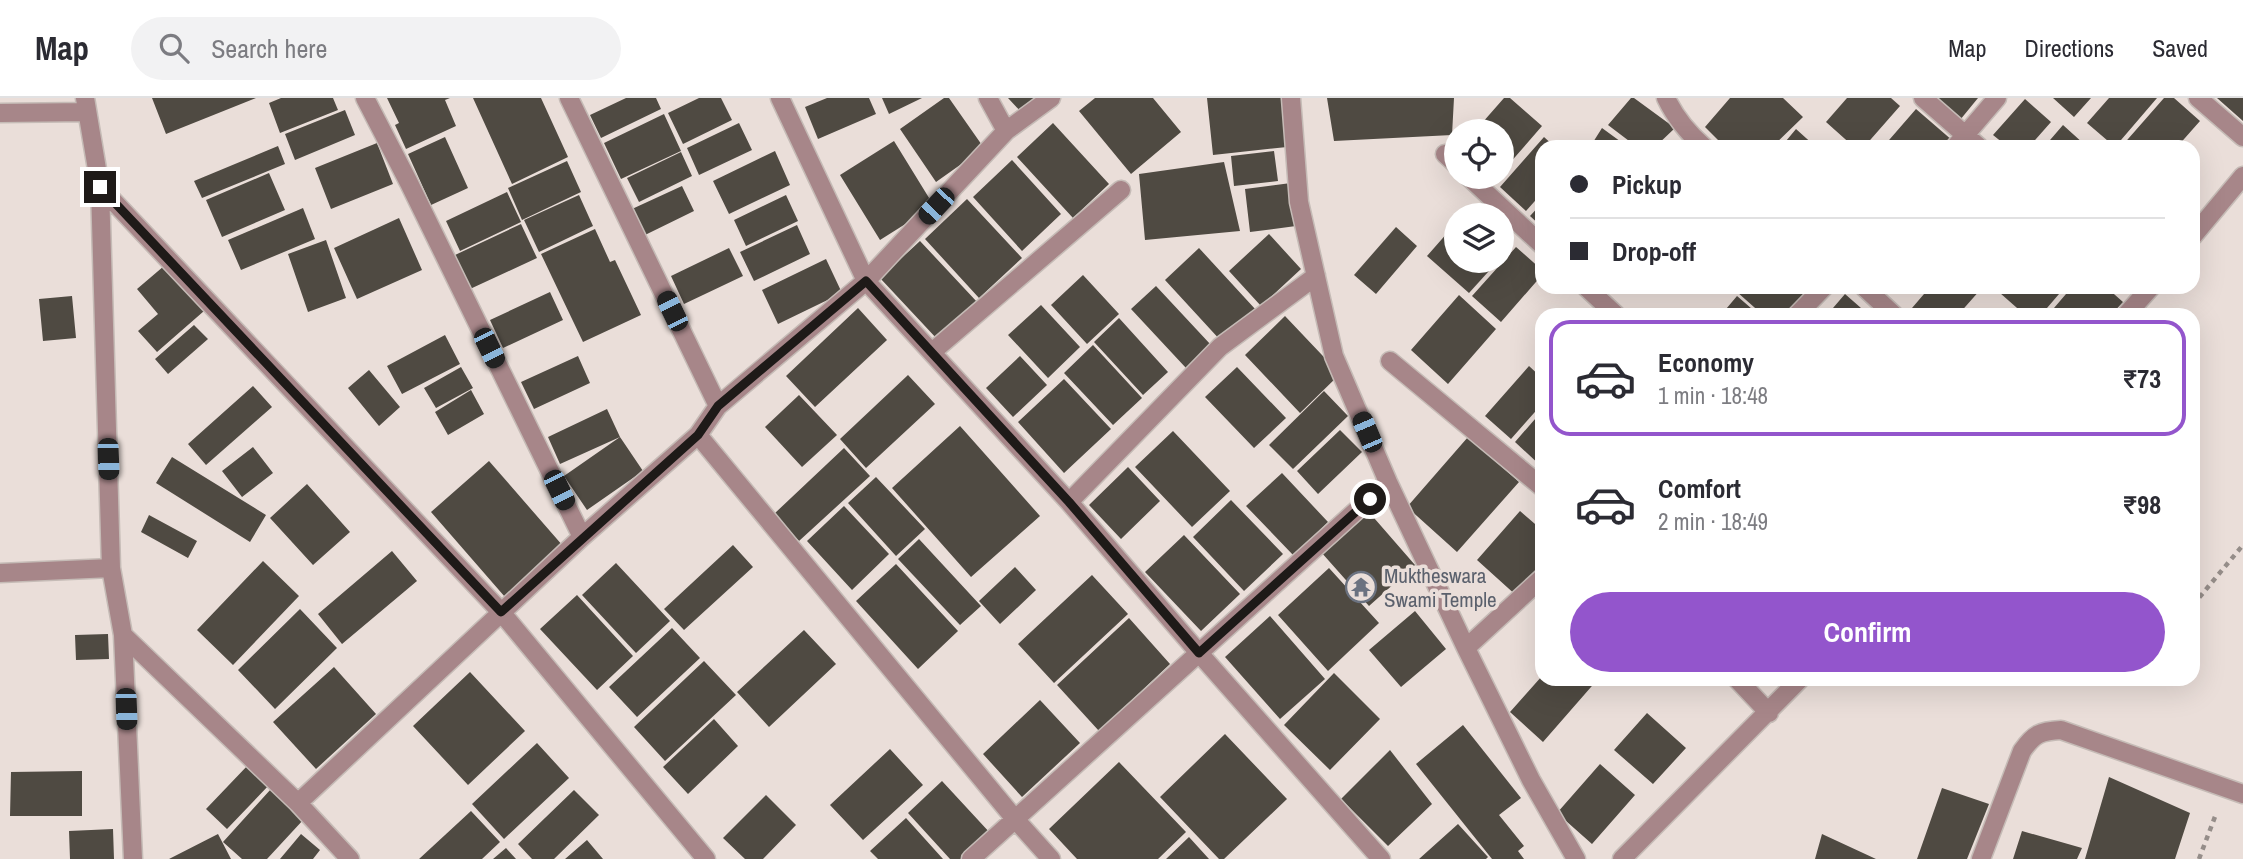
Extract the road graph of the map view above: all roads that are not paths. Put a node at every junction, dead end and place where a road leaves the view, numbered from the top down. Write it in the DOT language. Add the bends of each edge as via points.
graph roads {
  1 [pos="365,98"];
  2 [pos="569,98"];
  3 [pos="780,98"];
  4 [pos="988,98"];
  5 [pos="1051,98"];
  6 [pos="1291,98"];
  7 [pos="1666,98"];
  8 [pos="1923,98"];
  9 [pos="1997,98"];
  10 [pos="2198,98"];
  11 [pos="86,105"];
  12 [pos="0,113"];
  13 [pos="1006,131"];
  14 [pos="2243,137"];
  15 [pos="1696,140"];
  16 [pos="1963,140"];
  17 [pos="1968,140"];
  18 [pos="2243,176"];
  19 [pos="100,187"];
  20 [pos="1482,189"];
  21 [pos="1121,190"];
  22 [pos="2200,228"];
  23 [pos="1535,238"];
  24 [pos="1316,276"];
  25 [pos="866,281"];
  26 [pos="1594,294"];
  27 [pos="1817,294"];
  28 [pos="1872,294"];
  29 [pos="2142,294"];
  30 [pos="1608,308"];
  31 [pos="1804,308"];
  32 [pos="1886,308"];
  33 [pos="2131,308"];
  34 [pos="932,352"];
  35 [pos="1390,361"];
  36 [pos="718,406"];
  37 [pos="698,435"];
  38 [pos="1535,481"];
  39 [pos="1388,482"];
  40 [pos="1069,502"];
  41 [pos="582,537"];
  42 [pos="111,568"];
  43 [pos="0,573"];
  44 [pos="1535,584"];
  45 [pos="501,612"];
  46 [pos="123,635"];
  47 [pos="1466,648"];
  48 [pos="1199,653"];
  49 [pos="1744,686"];
  50 [pos="1794,686"];
  51 [pos="1769,713"];
  52 [pos="2235,790"];
  53 [pos="298,803"];
  54 [pos="1014,819"];
  55 [pos="133,859"];
  56 [pos="350,859"];
  57 [pos="706,859"];
  58 [pos="971,859"];
  59 [pos="1051,859"];
  60 [pos="1381,859"];
  61 [pos="1576,859"];
  62 [pos="1622,859"];
  63 [pos="1981,859"];
  1 -- 41 [label="street"];
  2 -- 36 [label="street"];
  3 -- 25 [label="street"];
  4 -- 13 [label="street"];
  5 -- 13 [label="street"];
  6 -- 24 [label="street" via="1299,202"];
  7 -- 15 [label="street"];
  8 -- 16 [label="street"];
  9 -- 17 [label="street"];
  10 -- 14 [label="street"];
  11 -- 12 [label="street"];
  11 -- 19 [label="street"];
  13 -- 25 [label="street"];
  18 -- 22 [label="street"];
  19 -- 42 [label="street"];
  19 -- 45 [label="street"];
  20 -- 23 [label="street"];
  21 -- 34 [label="street"];
  24 -- 39 [label="street" via="1334,356"];
  24 -- 40 [label="street" via="1220,347"];
  25 -- 34 [label="street"];
  25 -- 36 [label="street"];
  26 -- 30 [label="street"];
  27 -- 31 [label="street"];
  28 -- 32 [label="street"];
  29 -- 33 [label="street"];
  34 -- 40 [label="street"];
  35 -- 38 [label="street"];
  36 -- 37 [label="street"];
  37 -- 41 [label="street"];
  37 -- 54 [label="street"];
  39 -- 47 [label="street"];
  39 -- 48 [label="street"];
  40 -- 48 [label="street"];
  41 -- 45 [label="street"];
  42 -- 43 [label="street"];
  42 -- 46 [label="street"];
  44 -- 47 [label="street"];
  45 -- 53 [label="street"];
  45 -- 57 [label="street"];
  46 -- 53 [label="street"];
  46 -- 55 [label="street"];
  47 -- 61 [label="street"];
  48 -- 54 [label="street"];
  48 -- 60 [label="street"];
  49 -- 51 [label="street"];
  50 -- 51 [label="street"];
  51 -- 62 [label="street"];
  52 -- 63 [label="street" via="2060,730 2043,731 2022,751"];
  53 -- 56 [label="street"];
  54 -- 58 [label="street"];
  54 -- 59 [label="street"];
}
